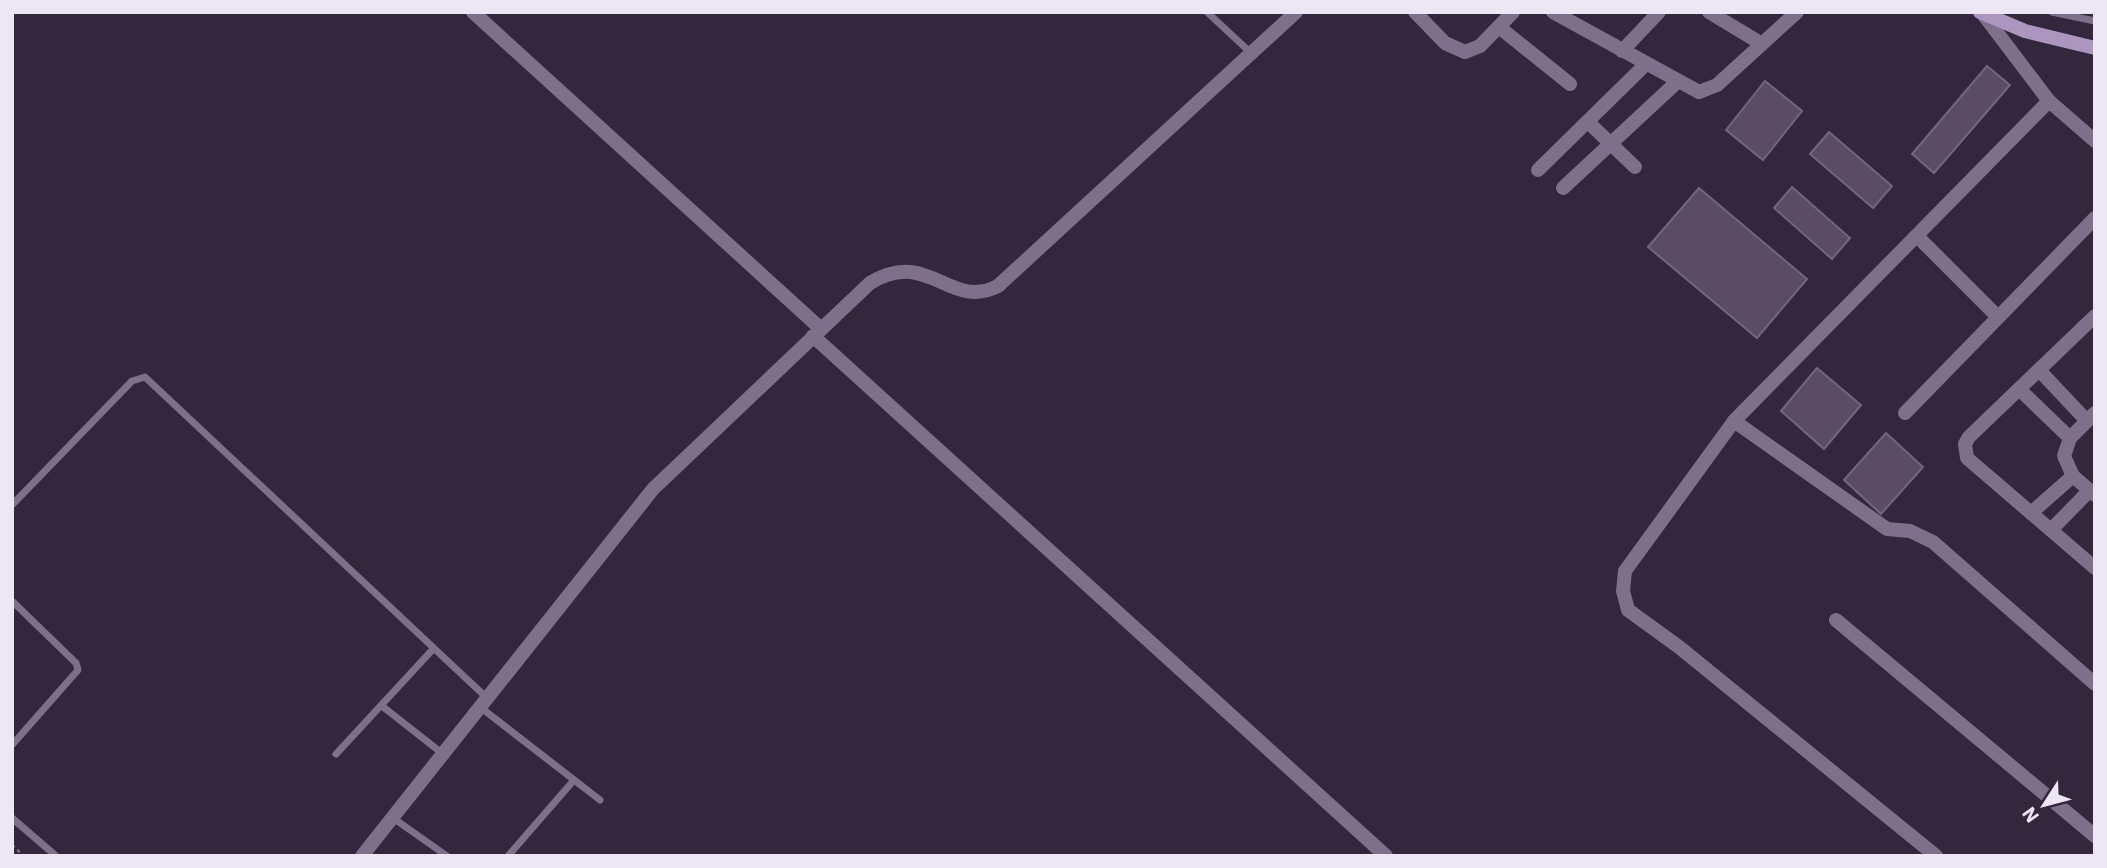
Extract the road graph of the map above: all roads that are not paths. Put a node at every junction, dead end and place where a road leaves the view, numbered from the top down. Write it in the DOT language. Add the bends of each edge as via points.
graph roads {
  1 [pos="472,12"];
  2 [pos="1207,12"];
  3 [pos="1296,12"];
  4 [pos="1415,12"];
  5 [pos="1513,12"];
  6 [pos="1553,12"];
  7 [pos="1659,12"];
  8 [pos="1709,12"];
  9 [pos="1797,12"];
  10 [pos="2052,12"];
  11 [pos="1982,13"];
  12 [pos="2095,21"];
  13 [pos="1499,27"];
  14 [pos="1762,44"];
  15 [pos="2095,48"];
  16 [pos="1622,51"];
  17 [pos="1251,53"];
  18 [pos="1646,64"];
  19 [pos="1677,82"];
  20 [pos="1570,84"];
  21 [pos="2049,101"];
  22 [pos="1588,122"];
  23 [pos="2095,141"];
  24 [pos="1611,144"];
  25 [pos="1635,167"];
  26 [pos="1538,170"];
  27 [pos="1563,188"];
  28 [pos="2095,218"];
  29 [pos="1917,236"];
  30 [pos="2095,316"];
  31 [pos="1998,317"];
  32 [pos="817,332"];
  33 [pos="2039,370"];
  34 [pos="2019,389"];
  35 [pos="1905,413"];
  36 [pos="2091,417"];
  37 [pos="1734,421"];
  38 [pos="2070,438"];
  39 [pos="2073,476"];
  40 [pos="2092,493"];
  41 [pos="12,505"];
  42 [pos="2031,513"];
  43 [pos="2051,530"];
  44 [pos="2095,568"];
  45 [pos="12,601"];
  46 [pos="1836,620"];
  47 [pos="433,649"];
  48 [pos="2095,684"];
  49 [pos="483,702"];
  50 [pos="382,706"];
  51 [pos="12,745"];
  52 [pos="336,754"];
  53 [pos="443,754"];
  54 [pos="574,780"];
  55 [pos="600,800"];
  56 [pos="393,817"];
  57 [pos="12,818"];
  58 [pos="2095,836"];
  59 [pos="56,856"];
  60 [pos="362,856"];
  61 [pos="447,856"];
  62 [pos="508,856"];
  63 [pos="1386,856"];
  64 [pos="1936,856"];
  1 -- 32 [label="street"];
  2 -- 17 [label="lane"];
  3 -- 17 [label="street"];
  4 -- 13 [label="street" via="1445,43 1465,52 1480,46"];
  5 -- 13 [label="street"];
  6 -- 16 [label="street"];
  7 -- 16 [label="street"];
  8 -- 14 [label="street"];
  9 -- 14 [label="street"];
  10 -- 12 [label="lane"];
  11 -- 15 [label="street" via="2025,31"];
  11 -- 21 [label="street"];
  13 -- 20 [label="street"];
  14 -- 19 [label="street" via="1709,89 1699,92"];
  16 -- 18 [label="street"];
  17 -- 32 [label="street" via="998,286 966,292 917,272 897,270 870,282"];
  18 -- 19 [label="street"];
  18 -- 22 [label="street"];
  19 -- 24 [label="street"];
  21 -- 23 [label="street"];
  21 -- 29 [label="street"];
  22 -- 24 [label="street"];
  22 -- 26 [label="street"];
  24 -- 25 [label="street"];
  24 -- 27 [label="street"];
  28 -- 31 [label="street"];
  29 -- 31 [label="street"];
  29 -- 37 [label="street"];
  30 -- 33 [label="street"];
  31 -- 35 [label="street"];
  32 -- 49 [label="street" via="653,489"];
  32 -- 63 [label="street"];
  33 -- 34 [label="street"];
  33 -- 36 [label="street"];
  34 -- 38 [label="street"];
  34 -- 42 [label="street" via="1969,437 1965,451 1967,458"];
  36 -- 38 [label="street"];
  37 -- 48 [label="street" via="1887,529 1910,531 1933,542"];
  37 -- 64 [label="street" via="1625,571 1622,591 1628,610"];
  38 -- 39 [label="street" via="2064,456"];
  39 -- 40 [label="street"];
  39 -- 42 [label="street"];
  40 -- 43 [label="street"];
  41 -- 47 [label="lane" via="132,381 145,377"];
  42 -- 43 [label="street"];
  43 -- 44 [label="street"];
  45 -- 51 [label="lane" via="78,670"];
  46 -- 58 [label="street"];
  47 -- 49 [label="lane"];
  47 -- 50 [label="lane"];
  49 -- 53 [label="street"];
  49 -- 54 [label="lane"];
  50 -- 52 [label="lane"];
  50 -- 53 [label="lane"];
  53 -- 56 [label="street"];
  54 -- 55 [label="lane"];
  54 -- 62 [label="lane"];
  56 -- 60 [label="street"];
  56 -- 61 [label="lane"];
  57 -- 59 [label="lane"];
}
